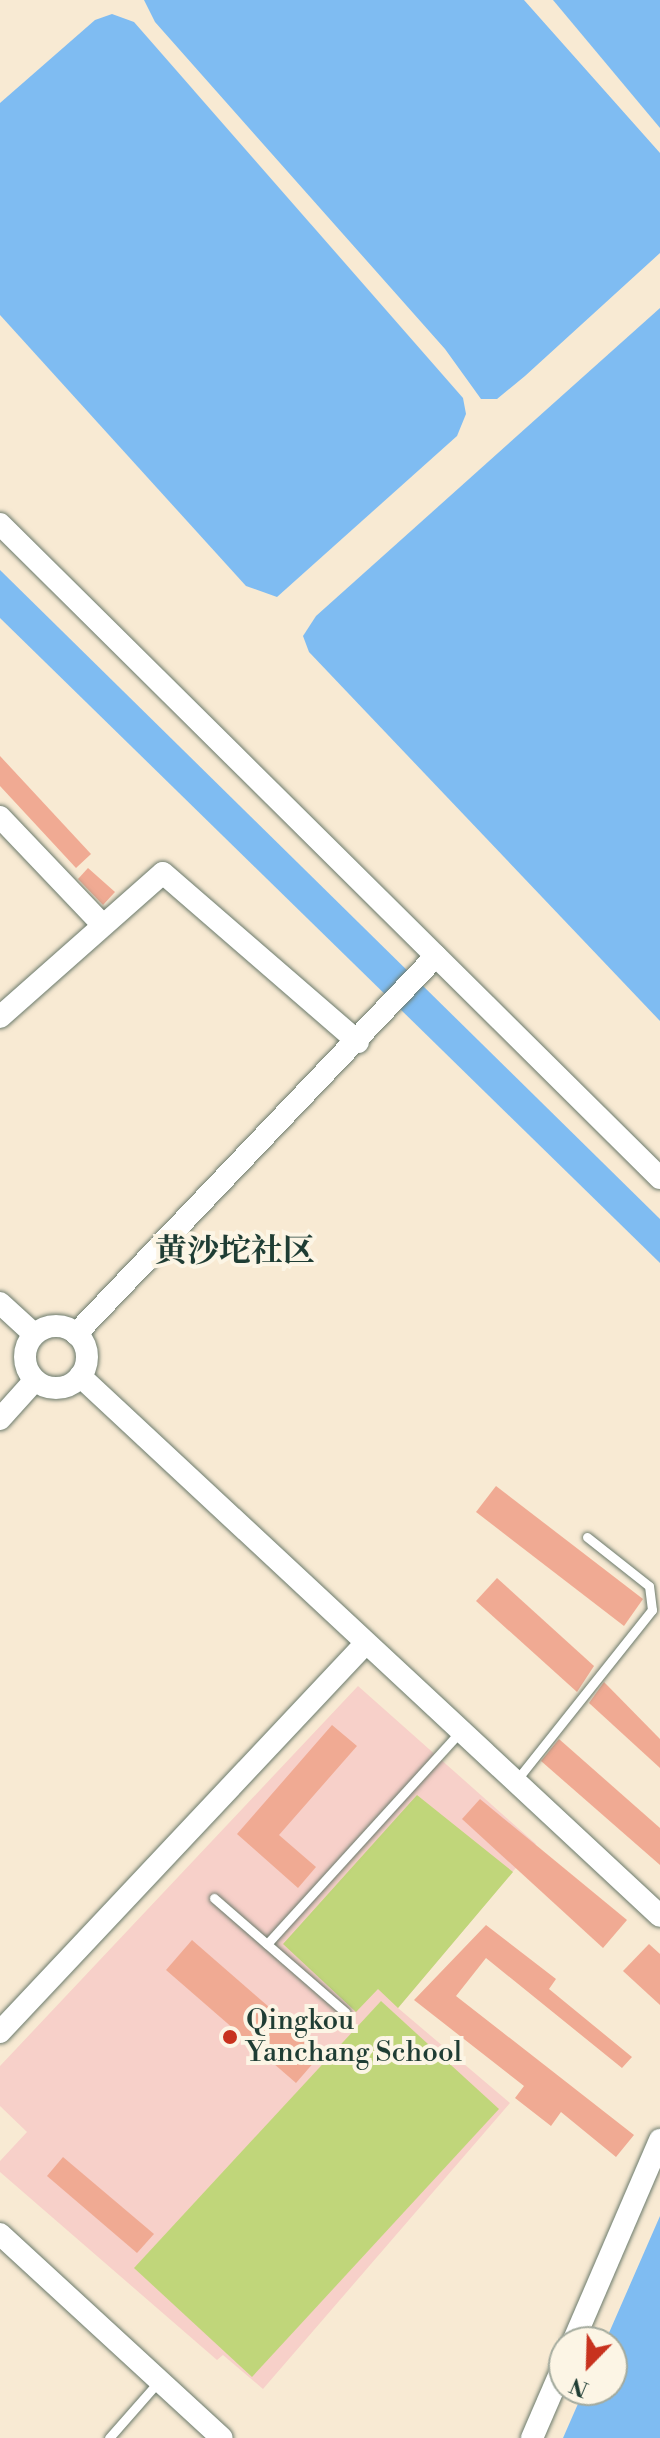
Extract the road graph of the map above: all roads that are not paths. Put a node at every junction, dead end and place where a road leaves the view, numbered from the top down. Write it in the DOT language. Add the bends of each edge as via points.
graph roads {
  1 [pos="0,524"];
  2 [pos="0,817"];
  3 [pos="101,923"];
  4 [pos="436,956"];
  5 [pos="0,1017"];
  6 [pos="358,1042"];
  7 [pos="660,1178"];
  8 [pos="0,1303"];
  9 [pos="34,1334"];
  10 [pos="76,1334"];
  11 [pos="80,1376"];
  12 [pos="35,1380"];
  13 [pos="0,1419"];
  14 [pos="587,1537"];
  15 [pos="365,1644"];
  16 [pos="460,1732"];
  17 [pos="515,1782"];
  18 [pos="214,1898"];
  19 [pos="660,1916"];
  20 [pos="267,1944"];
  21 [pos="345,2012"];
  22 [pos="0,2032"];
  23 [pos="660,2140"];
  24 [pos="0,2234"];
  25 [pos="580,2326"];
  26 [pos="160,2380"];
  27 [pos="548,2401"];
  28 [pos="109,2438"];
  29 [pos="222,2438"];
  30 [pos="532,2438"];
  1 -- 4 [label="street"];
  2 -- 3 [label="street"];
  3 -- 5 [label="street"];
  3 -- 6 [label="street" via="151,876 174,878"];
  4 -- 6 [label="street"];
  4 -- 7 [label="street"];
  6 -- 10 [label="street"];
  8 -- 9 [label="street"];
  9 -- 10 [label="street" via="51,1326"];
  9 -- 12 [label="street" via="25,1358"];
  10 -- 11 [label="street" via="87,1359"];
  11 -- 12 [label="street" via="59,1387"];
  11 -- 15 [label="street"];
  12 -- 13 [label="street"];
  14 -- 17 [label="lane" via="649,1586 652,1610"];
  15 -- 16 [label="street"];
  15 -- 22 [label="street"];
  16 -- 17 [label="street"];
  16 -- 20 [label="lane"];
  17 -- 19 [label="street"];
  18 -- 20 [label="lane"];
  20 -- 21 [label="lane"];
  23 -- 25 [label="street"];
  24 -- 26 [label="street"];
  26 -- 28 [label="lane"];
  26 -- 29 [label="street"];
  27 -- 30 [label="street"];
}
